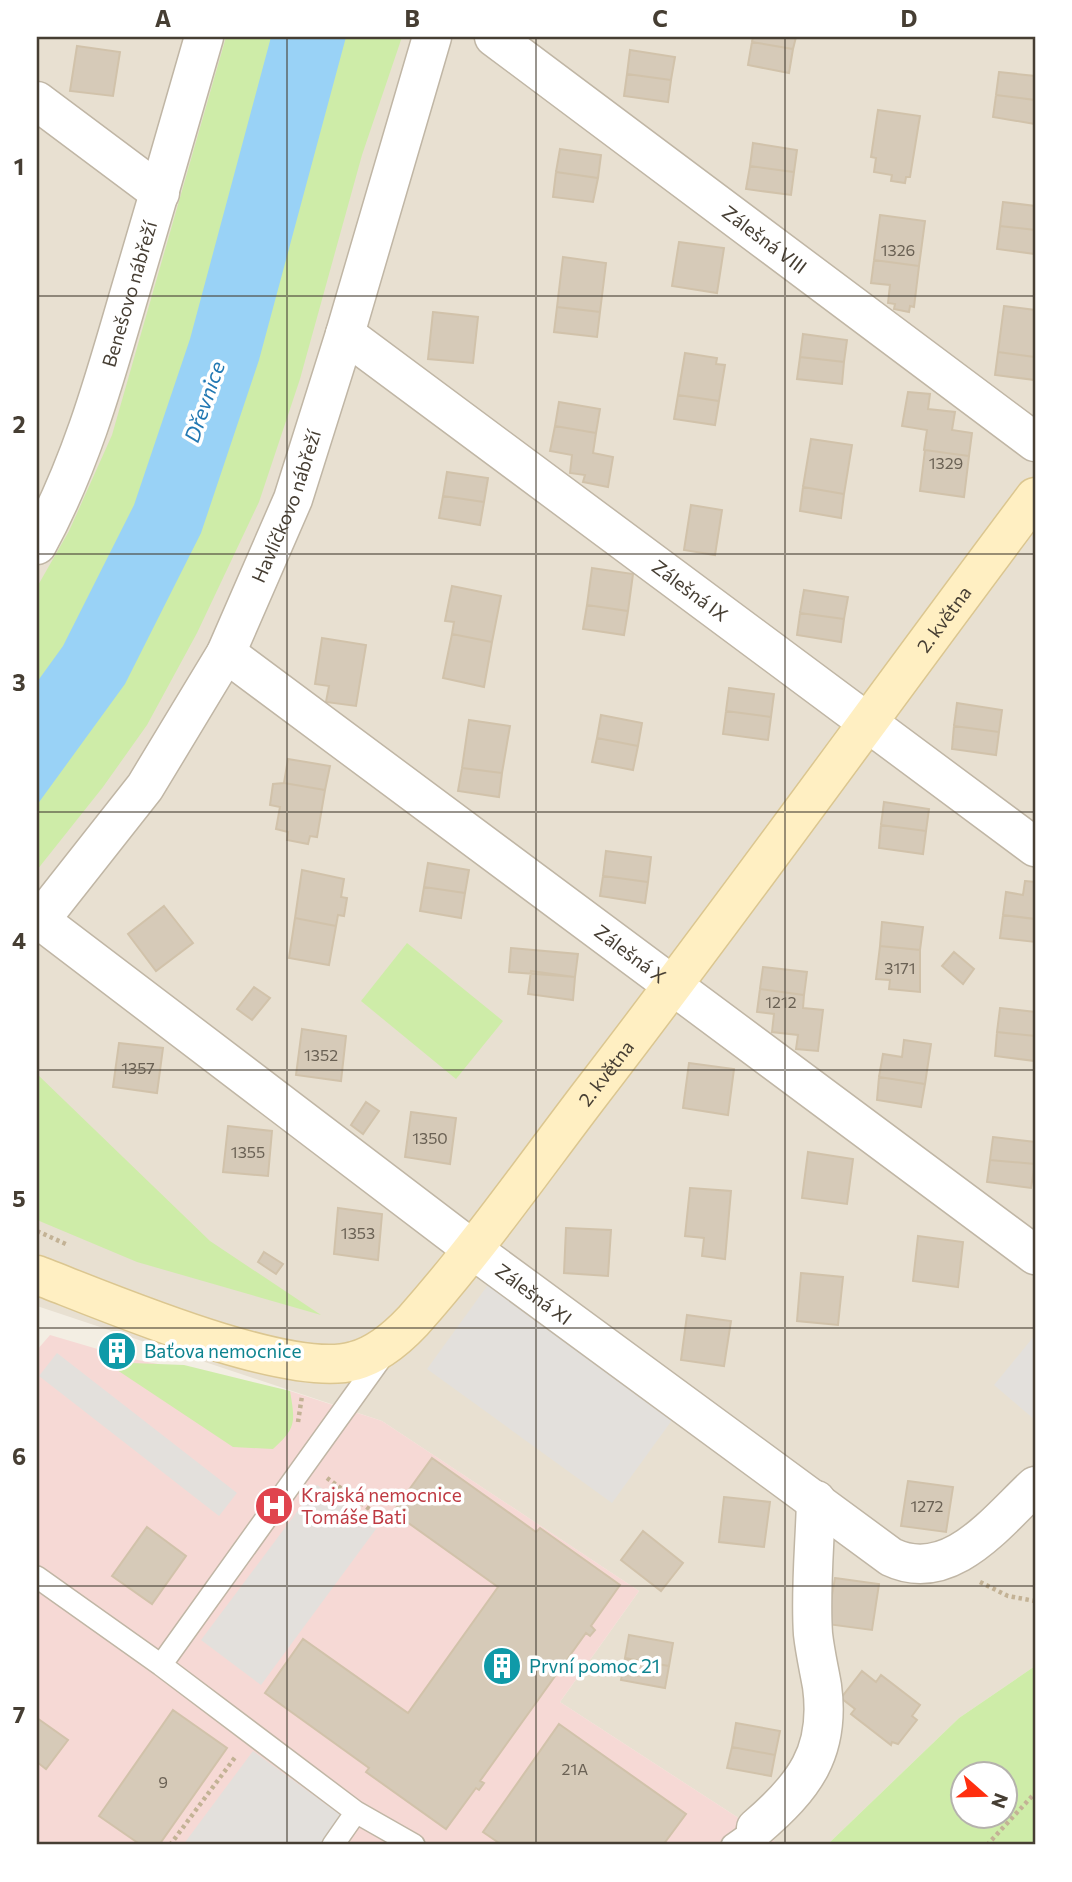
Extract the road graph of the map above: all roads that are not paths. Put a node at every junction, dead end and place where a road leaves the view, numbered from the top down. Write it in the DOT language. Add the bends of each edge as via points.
graph roads {
  1 [pos="204,37"];
  2 [pos="432,37"];
  3 [pos="494,37"];
  4 [pos="37,101"];
  5 [pos="160,193"];
  6 [pos="345,334"];
  7 [pos="1035,442"];
  8 [pos="1035,497"];
  9 [pos="43,521"];
  10 [pos="226,653"];
  11 [pos="867,721"];
  12 [pos="1035,847"];
  13 [pos="39,923"];
  14 [pos="675,985"];
  15 [pos="472,1248"];
  16 [pos="1035,1255"];
  17 [pos="37,1275"];
  18 [pos="395,1339"];
  19 [pos="1035,1486"];
  20 [pos="816,1500"];
  21 [pos="37,1577"];
  22 [pos="162,1665"];
  23 [pos="356,1812"];
  24 [pos="744,1836"];
  25 [pos="333,1845"];
  26 [pos="414,1845"];
  1 -- 5 [label="street, Benešovo nábřeží"];
  2 -- 6 [label="street, Havlíčkovo nábřeží"];
  3 -- 7 [label="street, Zálešná VIII"];
  4 -- 5 [label="street"];
  5 -- 9 [label="street, Benešovo nábřeží" via="83,446"];
  6 -- 10 [label="street, Havlíčkovo nábřeží" via="293,499"];
  6 -- 11 [label="street, Zálešná IX"];
  8 -- 11 [label="street, 2. května"];
  10 -- 13 [label="street, Havlíčkovo nábřeží" via="145,787"];
  10 -- 14 [label="street, Zálešná X"];
  11 -- 12 [label="street, Zálešná IX"];
  11 -- 14 [label="street, 2. května"];
  13 -- 15 [label="street, Zálešná XI"];
  14 -- 15 [label="street, 2. května"];
  14 -- 16 [label="street, Zálešná X"];
  15 -- 18 [label="street, 2. května"];
  15 -- 20 [label="street, Zálešná XI"];
  17 -- 18 [label="street, 2. května" via="143,1315 299,1363 355,1361"];
  18 -- 22 [label="lane"];
  19 -- 20 [label="street, Zálešná XI" via="967,1549 938,1563 891,1557"];
  20 -- 24 [label="street" via="813,1632 823,1731 804,1780"];
  21 -- 22 [label="lane"];
  22 -- 23 [label="lane"];
  23 -- 25 [label="lane"];
  23 -- 26 [label="lane"];
}
